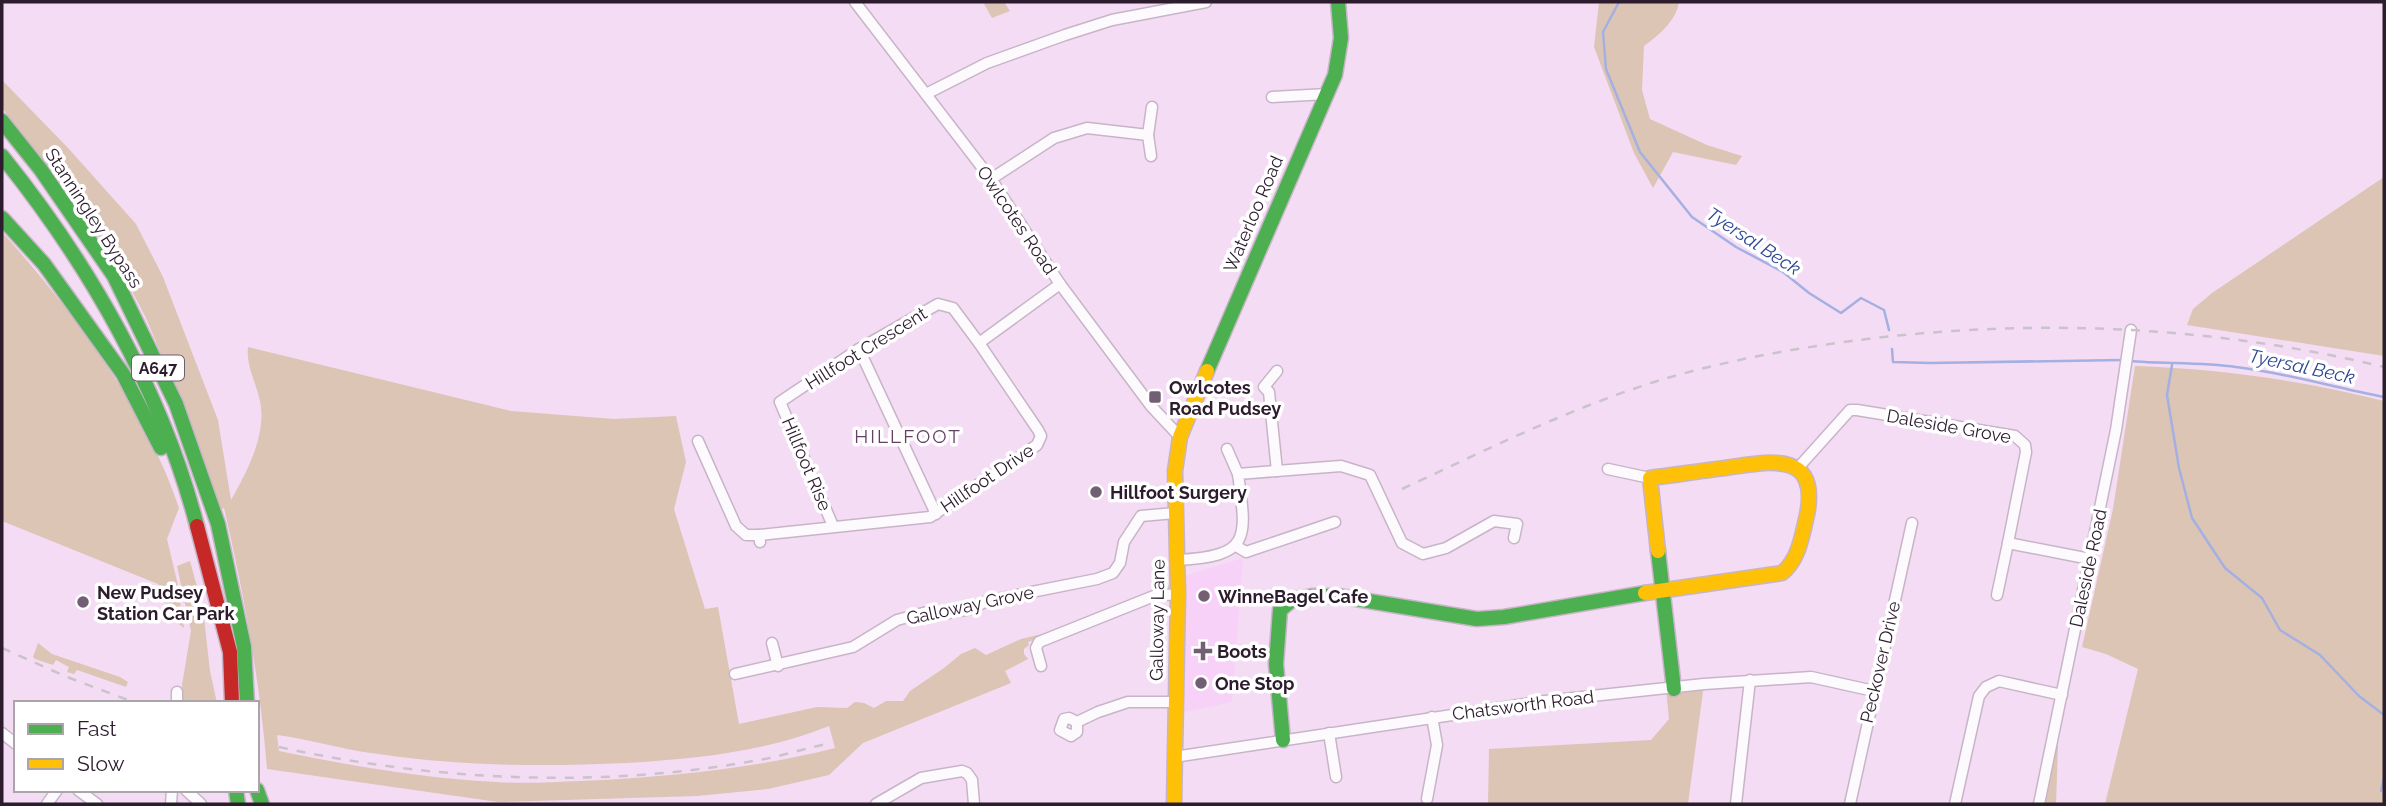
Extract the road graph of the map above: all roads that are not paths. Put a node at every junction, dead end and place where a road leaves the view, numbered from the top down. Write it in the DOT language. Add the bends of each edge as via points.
graph roads {
  1 [pos="855,2"];
  2 [pos="1206,2"];
  3 [pos="1338,2"];
  4 [pos="926,94"];
  5 [pos="1327,94"];
  6 [pos="1272,97"];
  7 [pos="1152,107"];
  8 [pos="2,121"];
  9 [pos="1148,135"];
  10 [pos="2,156"];
  11 [pos="1151,156"];
  12 [pos="991,180"];
  13 [pos="2,218"];
  14 [pos="1060,285"];
  15 [pos="2131,330"];
  16 [pos="978,343"];
  17 [pos="859,349"];
  18 [pos="1277,371"];
  19 [pos="780,402"];
  20 [pos="1180,437"];
  21 [pos="698,441"];
  22 [pos="1227,449"];
  23 [pos="1381,466"];
  24 [pos="1608,469"];
  25 [pos="1797,469"];
  26 [pos="1277,471"];
  27 [pos="1238,474"];
  28 [pos="1370,475"];
  29 [pos="1650,478"];
  30 [pos="1521,512"];
  31 [pos="1175,513"];
  32 [pos="936,514"];
  33 [pos="1335,522"];
  34 [pos="1912,523"];
  35 [pos="1517,524"];
  36 [pos="833,526"];
  37 [pos="1514,538"];
  38 [pos="2008,543"];
  39 [pos="1236,546"];
  40 [pos="2091,559"];
  41 [pos="1178,560"];
  42 [pos="208,570"];
  43 [pos="1664,590"];
  44 [pos="1178,594"];
  45 [pos="1997,595"];
  46 [pos="772,643"];
  47 [pos="778,666"];
  48 [pos="1041,666"];
  49 [pos="735,674"];
  50 [pos="1749,680"];
  51 [pos="1674,689"];
  52 [pos="1874,691"];
  53 [pos="2062,695"];
  54 [pos="232,701"];
  55 [pos="247,701"];
  56 [pos="1175,702"];
  57 [pos="1432,717"];
  58 [pos="1077,722"];
  59 [pos="1329,733"];
  60 [pos="1283,740"];
  61 [pos="1174,757"];
  62 [pos="1336,777"];
  63 [pos="81,792"];
  64 [pos="188,792"];
  65 [pos="1427,799"];
  66 [pos="1850,803"];
  67 [pos="97,804"];
  68 [pos="201,804"];
  69 [pos="876,804"];
  70 [pos="974,804"];
  71 [pos="1174,804"];
  72 [pos="1736,804"];
  73 [pos="1955,804"];
  74 [pos="2039,804"];
  1 -- 4 [label="street, Owlcotes Road"];
  2 -- 4 [label="street" via="1065,34 987,63"];
  3 -- 5 [label="main road, Waterloo Road" via="1341,44"];
  4 -- 12 [label="street, Owlcotes Road"];
  5 -- 6 [label="street"];
  5 -- 20 [label="main road, Waterloo Road"];
  7 -- 9 [label="street"];
  8 -- 55 [label="main road, Stanningley Bypass / A647" via="114,276 176,404 218,524 244,647"];
  9 -- 11 [label="street"];
  9 -- 12 [label="street" via="1087,128 1054,138"];
  10 -- 42 [label="main road, A647" via="97,293 157,405 192,505"];
  12 -- 14 [label="street, Owlcotes Road"];
  13 -- 42 [label="main road" via="44,264 123,374 171,468"];
  14 -- 16 [label="street"];
  14 -- 20 [label="street, Owlcotes Road" via="1151,406"];
  15 -- 40 [label="street, Daleside Road"];
  16 -- 17 [label="street, Hillfoot Crescent" via="953,308 938,303"];
  16 -- 32 [label="street, Hillfoot Drive" via="1038,430 1040,441"];
  17 -- 19 [label="street, Hillfoot Crescent"];
  17 -- 32 [label="street"];
  18 -- 26 [label="street" via="1264,387 1269,392"];
  19 -- 36 [label="street, Hillfoot Rise"];
  20 -- 31 [label="main road, Galloway Lane"];
  21 -- 36 [label="street, Hillfoot Drive" via="736,526 746,535 759,538"];
  22 -- 27 [label="street"];
  23 -- 28 [label="street"];
  24 -- 29 [label="street"];
  25 -- 29 [label="main road" via="1774,461"];
  25 -- 38 [label="street, Daleside Grove" via="1846,414 1857,410 2015,436 2026,452"];
  25 -- 43 [label="main road" via="1808,484 1810,499 1796,558 1788,571"];
  26 -- 27 [label="street"];
  26 -- 28 [label="street" via="1341,466"];
  27 -- 39 [label="street" via="1243,533"];
  28 -- 35 [label="street" via="1402,543 1423,554 1446,548 1494,521"];
  29 -- 43 [label="main road"];
  30 -- 35 [label="street"];
  31 -- 41 [label="main road, Galloway Lane"];
  31 -- 47 [label="street, Galloway Grove" via="1141,516 1124,542 1113,573 959,611 927,611 897,620 853,647"];
  32 -- 36 [label="street, Hillfoot Drive"];
  33 -- 39 [label="street" via="1246,552"];
  34 -- 52 [label="street, Peckover Drive"];
  35 -- 37 [label="street"];
  38 -- 40 [label="street"];
  38 -- 45 [label="street, Daleside Grove"];
  39 -- 41 [label="street" via="1205,558"];
  40 -- 53 [label="street, Daleside Road"];
  41 -- 44 [label="main road, Galloway Lane"];
  42 -- 54 [label="main road, A647" via="230,652"];
  43 -- 51 [label="main road"];
  43 -- 60 [label="main road" via="1479,620 1344,595 1294,600 1280,610 1276,664"];
  44 -- 48 [label="street" via="1154,596 1040,642 1035,648"];
  44 -- 56 [label="main road, Galloway Lane"];
  46 -- 47 [label="street"];
  47 -- 49 [label="street, Galloway Grove"];
  50 -- 51 [label="street, Chatsworth Road"];
  50 -- 52 [label="street, Chatsworth Road" via="1811,677"];
  50 -- 72 [label="street"];
  51 -- 57 [label="street, Chatsworth Road"];
  52 -- 66 [label="street, Peckover Drive"];
  53 -- 73 [label="street" via="1999,681 1986,687 1979,696"];
  53 -- 74 [label="street, Daleside Road"];
  56 -- 58 [label="street" via="1128,702"];
  56 -- 61 [label="main road, Galloway Lane"];
  57 -- 59 [label="street, Chatsworth Road"];
  57 -- 65 [label="street" via="1437,745"];
  59 -- 60 [label="street, Chatsworth Road"];
  59 -- 62 [label="street"];
  60 -- 61 [label="street, Chatsworth Road"];
  61 -- 71 [label="main road, Galloway Lane"];
  63 -- 67 [label="street"];
  64 -- 68 [label="street"];
  69 -- 70 [label="street" via="922,778 962,771 972,780"];
}
